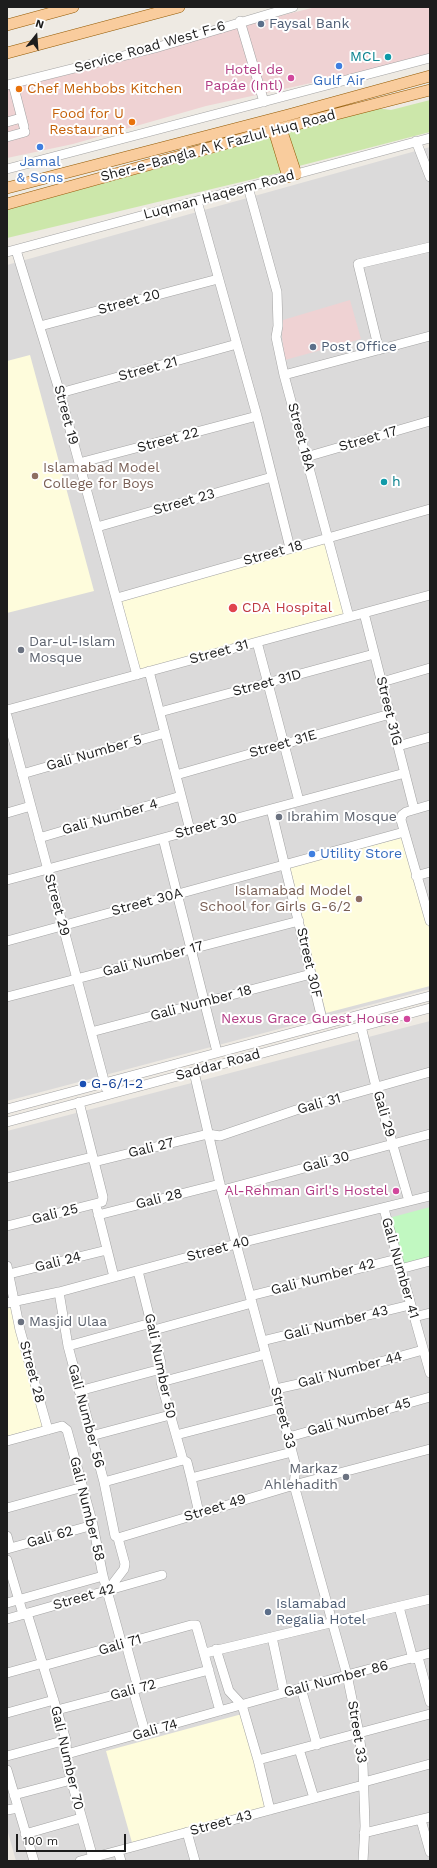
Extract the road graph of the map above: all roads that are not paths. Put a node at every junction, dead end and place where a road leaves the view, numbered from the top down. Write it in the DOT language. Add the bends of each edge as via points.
graph roads {
  1 [pos="73,7"];
  2 [pos="179,7"];
  3 [pos="294,7"];
  4 [pos="240,21"];
  5 [pos="7,26"];
  6 [pos="7,53"];
  7 [pos="430,58"];
  8 [pos="430,76"];
  9 [pos="10,85"];
  10 [pos="430,90"];
  11 [pos="264,102"];
  12 [pos="21,118"];
  13 [pos="7,122"];
  14 [pos="276,124"];
  15 [pos="7,137"];
  16 [pos="430,138"];
  17 [pos="416,141"];
  18 [pos="7,169"];
  19 [pos="292,176"];
  20 [pos="430,178"];
  21 [pos="248,187"];
  22 [pos="7,188"];
  23 [pos="197,201"];
  24 [pos="7,204"];
  25 [pos="430,246"];
  26 [pos="16,250"];
  27 [pos="7,252"];
  28 [pos="218,279"];
  29 [pos="40,326"];
  30 [pos="430,336"];
  31 [pos="237,344"];
  32 [pos="379,350"];
  33 [pos="284,375"];
  34 [pos="60,393"];
  35 [pos="257,416"];
  36 [pos="430,421"];
  37 [pos="306,457"];
  38 [pos="79,464"];
  39 [pos="272,477"];
  40 [pos="430,509"];
  41 [pos="97,527"];
  42 [pos="327,537"];
  43 [pos="290,548"];
  44 [pos="430,595"];
  45 [pos="117,598"];
  46 [pos="364,613"];
  47 [pos="349,617"];
  48 [pos="257,642"];
  49 [pos="374,654"];
  50 [pos="430,668"];
  51 [pos="149,671"];
  52 [pos="137,674"];
  53 [pos="268,682"];
  54 [pos="382,682"];
  55 [pos="7,710"];
  56 [pos="160,712"];
  57 [pos="390,714"];
  58 [pos="7,716"];
  59 [pos="165,733"];
  60 [pos="430,737"];
  61 [pos="284,744"];
  62 [pos="398,746"];
  63 [pos="12,751"];
  64 [pos="405,773"];
  65 [pos="22,774"];
  66 [pos="176,774"];
  67 [pos="181,796"];
  68 [pos="299,802"];
  69 [pos="430,805"];
  70 [pos="31,806"];
  71 [pos="271,809"];
  72 [pos="414,809"];
  73 [pos="7,813"];
  74 [pos="190,830"];
  75 [pos="404,832"];
  76 [pos="39,838"];
  77 [pos="162,838"];
  78 [pos="285,864"];
  79 [pos="47,868"];
  80 [pos="430,872"];
  81 [pos="416,876"];
  82 [pos="7,880"];
  83 [pos="177,894"];
  84 [pos="299,921"];
  85 [pos="430,921"];
  86 [pos="62,926"];
  87 [pos="7,941"];
  88 [pos="191,949"];
  89 [pos="312,974"];
  90 [pos="77,979"];
  91 [pos="430,996"];
  92 [pos="7,997"];
  93 [pos="204,1002"];
  94 [pos="430,1008"];
  95 [pos="323,1023"];
  96 [pos="361,1026"];
  97 [pos="91,1032"];
  98 [pos="217,1052"];
  99 [pos="194,1072"];
  100 [pos="430,1072"];
  101 [pos="104,1083"];
  102 [pos="376,1087"];
  103 [pos="108,1095"];
  104 [pos="79,1102"];
  105 [pos="7,1109"];
  106 [pos="7,1122"];
  107 [pos="208,1134"];
  108 [pos="430,1134"];
  109 [pos="393,1144"];
  110 [pos="93,1160"];
  111 [pos="7,1178"];
  112 [pos="221,1187"];
  113 [pos="430,1197"];
  114 [pos="409,1201"];
  115 [pos="99,1203"];
  116 [pos="384,1209"];
  117 [pos="98,1215"];
  118 [pos="7,1226"];
  119 [pos="236,1244"];
  120 [pos="106,1250"];
  121 [pos="397,1259"];
  122 [pos="430,1261"];
  123 [pos="400,1269"];
  124 [pos="8,1270"];
  125 [pos="138,1271"];
  126 [pos="114,1277"];
  127 [pos="59,1292"];
  128 [pos="251,1299"];
  129 [pos="10,1302"];
  130 [pos="410,1305"];
  131 [pos="430,1312"];
  132 [pos="414,1317"];
  133 [pos="152,1326"];
  134 [pos="262,1341"];
  135 [pos="68,1346"];
  136 [pos="423,1350"];
  137 [pos="266,1354"];
  138 [pos="161,1369"];
  139 [pos="430,1373"];
  140 [pos="161,1382"];
  141 [pos="276,1390"];
  142 [pos="79,1391"];
  143 [pos="430,1397"];
  144 [pos="280,1408"];
  145 [pos="170,1415"];
  146 [pos="48,1430"];
  147 [pos="176,1435"];
  148 [pos="91,1436"];
  149 [pos="289,1437"];
  150 [pos="7,1441"];
  151 [pos="430,1449"];
  152 [pos="292,1452"];
  153 [pos="185,1461"];
  154 [pos="191,1478"];
  155 [pos="104,1482"];
  156 [pos="294,1485"];
  157 [pos="83,1487"];
  158 [pos="7,1508"];
  159 [pos="199,1513"];
  160 [pos="93,1525"];
  161 [pos="7,1536"];
  162 [pos="118,1538"];
  163 [pos="9,1549"];
  164 [pos="7,1560"];
  165 [pos="162,1575"];
  166 [pos="103,1576"];
  167 [pos="108,1590"];
  168 [pos="430,1599"];
  169 [pos="19,1600"];
  170 [pos="7,1603"];
  171 [pos="399,1607"];
  172 [pos="25,1614"];
  173 [pos="7,1619"];
  174 [pos="333,1623"];
  175 [pos="272,1637"];
  176 [pos="124,1644"];
  177 [pos="216,1649"];
  178 [pos="205,1653"];
  179 [pos="430,1654"];
  180 [pos="415,1658"];
  181 [pos="43,1665"];
  182 [pos="209,1670"];
  183 [pos="7,1673"];
  184 [pos="347,1675"];
  185 [pos="301,1688"];
  186 [pos="136,1689"];
  187 [pos="284,1693"];
  188 [pos="54,1700"];
  189 [pos="430,1702"];
  190 [pos="242,1705"];
  191 [pos="57,1710"];
  192 [pos="220,1711"];
  193 [pos="7,1713"];
  194 [pos="430,1714"];
  195 [pos="145,1732"];
  196 [pos="359,1733"];
  197 [pos="66,1740"];
  198 [pos="317,1744"];
  199 [pos="299,1749"];
  200 [pos="67,1754"];
  201 [pos="7,1756"];
  202 [pos="258,1760"];
  203 [pos="430,1764"];
  204 [pos="7,1770"];
  205 [pos="71,1780"];
  206 [pos="363,1784"];
  207 [pos="14,1795"];
  208 [pos="314,1798"];
  209 [pos="18,1808"];
  210 [pos="7,1810"];
  211 [pos="270,1810"];
  212 [pos="81,1818"];
  213 [pos="426,1818"];
  214 [pos="187,1832"];
  215 [pos="364,1833"];
  216 [pos="26,1834"];
  217 [pos="118,1851"];
  218 [pos="430,1852"];
  219 [pos="93,1858"];
  220 [pos="34,1861"];
  221 [pos="80,1861"];
  222 [pos="121,1861"];
  223 [pos="195,1861"];
  224 [pos="362,1861"];
  1 -- 5 [label="main road"];
  2 -- 6 [label="main road"];
  3 -- 4 [label="street, Service Road West F-6"];
  4 -- 9 [label="street, Service Road West F-6" via="155,48"];
  4 -- 11 [label="street"];
  7 -- 11 [label="street"];
  8 -- 14 [label="main road, Sher-e-Bangla A K Fazlul Huq Road"];
  9 -- 12 [label="street"];
  10 -- 14 [label="main road, Sher-e-Bangla A K Fazlul Huq Road"];
  11 -- 18 [label="street"];
  12 -- 13 [label="street"];
  12 -- 15 [label="street" via="24,130"];
  14 -- 19 [label="main road"];
  14 -- 22 [label="main road, Sher-e-Bangla A K Fazlul Huq Road"];
  14 -- 24 [label="main road, Sher-e-Bangla A K Fazlul Huq Road"];
  16 -- 17 [label="street, Luqman Haqeem Road"];
  17 -- 19 [label="street, Luqman Haqeem Road"];
  17 -- 20 [label="street"];
  19 -- 21 [label="street, Luqman Haqeem Road"];
  21 -- 23 [label="street, Luqman Haqeem Road"];
  21 -- 33 [label="street, Street 18A" via="277,292 276,337"];
  23 -- 26 [label="street, Luqman Haqeem Road"];
  23 -- 28 [label="street"];
  25 -- 32 [label="street" via="358,264"];
  26 -- 27 [label="street, Luqman Haqeem Road"];
  26 -- 29 [label="street, Street 19"];
  28 -- 29 [label="street, Street 20"];
  28 -- 31 [label="street"];
  29 -- 34 [label="street, Street 19"];
  30 -- 32 [label="street"];
  31 -- 34 [label="street, Street 21"];
  31 -- 35 [label="street"];
  32 -- 33 [label="street"];
  33 -- 37 [label="street, Street 18A"];
  34 -- 38 [label="street, Street 19"];
  35 -- 38 [label="street, Street 22"];
  35 -- 39 [label="street"];
  36 -- 37 [label="street, Street 17"];
  37 -- 42 [label="street, Street 18A"];
  38 -- 41 [label="street, Street 19"];
  39 -- 41 [label="street, Street 23"];
  39 -- 43 [label="street"];
  40 -- 42 [label="street, Street 18"];
  41 -- 45 [label="street, Street 19"];
  42 -- 43 [label="street, Street 18"];
  42 -- 47 [label="street, Street 18A"];
  43 -- 45 [label="street, Street 18"];
  44 -- 46 [label="street, Street 31"];
  45 -- 52 [label="street, Street 19"];
  46 -- 47 [label="street, Street 31"];
  46 -- 49 [label="street, Street 31G"];
  47 -- 48 [label="street, Street 31"];
  48 -- 51 [label="street, Street 31"];
  48 -- 53 [label="street"];
  49 -- 53 [label="street, Street 31D"];
  49 -- 54 [label="street, Street 31G"];
  50 -- 54 [label="street"];
  51 -- 52 [label="street, Street 31"];
  51 -- 56 [label="street"];
  52 -- 55 [label="street, Street 31"];
  53 -- 56 [label="street, Street 31D"];
  53 -- 61 [label="street"];
  54 -- 57 [label="street, Street 31G"];
  56 -- 59 [label="street"];
  57 -- 61 [label="street, Street 31E"];
  57 -- 62 [label="street, Street 31G"];
  58 -- 63 [label="street, Street 29"];
  59 -- 65 [label="street, Gali Number 5"];
  59 -- 66 [label="street"];
  60 -- 62 [label="street"];
  61 -- 66 [label="street, Street 31E"];
  61 -- 68 [label="street"];
  62 -- 64 [label="street, Street 31G"];
  63 -- 65 [label="street, Street 29"];
  64 -- 68 [label="street, Street 30"];
  64 -- 72 [label="street, Street 31G"];
  65 -- 70 [label="street, Street 29"];
  66 -- 67 [label="street"];
  67 -- 74 [label="street"];
  67 -- 76 [label="street, Gali Number 4"];
  68 -- 71 [label="street, Street 30"];
  69 -- 72 [label="street"];
  70 -- 73 [label="street"];
  70 -- 76 [label="street, Street 29"];
  71 -- 74 [label="street, Street 30"];
  71 -- 78 [label="street, Street 30F"];
  72 -- 75 [label="street" via="402,815"];
  74 -- 77 [label="street, Street 30"];
  75 -- 78 [label="street, Street 30A"];
  75 -- 81 [label="street"];
  76 -- 79 [label="street, Street 29"];
  77 -- 79 [label="street, Street 30"];
  77 -- 83 [label="street"];
  78 -- 83 [label="street, Street 30A"];
  78 -- 84 [label="street, Street 30F"];
  79 -- 82 [label="street, Street 30"];
  79 -- 86 [label="street, Street 29"];
  80 -- 81 [label="street"];
  81 -- 85 [label="street"];
  83 -- 86 [label="street, Street 30A"];
  83 -- 88 [label="street"];
  84 -- 88 [label="street, Gali Number 17"];
  84 -- 89 [label="street, Street 30F"];
  86 -- 87 [label="street, Street 30A"];
  86 -- 90 [label="street, Street 29"];
  88 -- 90 [label="street, Gali Number 17"];
  88 -- 93 [label="street"];
  89 -- 93 [label="street, Gali Number 18"];
  89 -- 95 [label="street, Street 30F"];
  90 -- 92 [label="street, Gali Number 17"];
  90 -- 97 [label="street, Street 29"];
  91 -- 95 [label="street, Saddar Road"];
  93 -- 97 [label="street, Gali Number 18"];
  93 -- 98 [label="street"];
  94 -- 96 [label="street, Saddar Road"];
  95 -- 98 [label="street, Saddar Road"];
  96 -- 99 [label="street, Saddar Road"];
  96 -- 102 [label="street, Gali 29"];
  97 -- 101 [label="street, Street 29"];
  98 -- 101 [label="street, Saddar Road"];
  99 -- 103 [label="street, Saddar Road"];
  99 -- 107 [label="street, Street 33"];
  100 -- 102 [label="street, Gali 31"];
  101 -- 103 [label="street, Street 29"];
  101 -- 105 [label="street, Saddar Road"];
  102 -- 107 [label="street, Gali 31" via="296,1110 220,1136"];
  102 -- 109 [label="street, Gali 29"];
  103 -- 104 [label="street, Saddar Road"];
  104 -- 106 [label="street, Saddar Road"];
  104 -- 110 [label="street"];
  107 -- 110 [label="street, Gali 27"];
  107 -- 112 [label="street, Street 33"];
  108 -- 109 [label="street, Gali 30"];
  109 -- 112 [label="street, Gali 30"];
  109 -- 114 [label="street, Gali 29"];
  110 -- 111 [label="street, Gali 27"];
  110 -- 115 [label="street" via="103,1197"];
  112 -- 117 [label="street, Gali 28"];
  112 -- 119 [label="street, Street 33"];
  113 -- 114 [label="street, Street 40"];
  114 -- 116 [label="street, Street 40"];
  115 -- 117 [label="street"];
  115 -- 118 [label="street, Gali 25"];
  116 -- 119 [label="street, Street 40"];
  116 -- 121 [label="street, Gali Number 41"];
  117 -- 120 [label="street"];
  119 -- 125 [label="street, Street 40"];
  119 -- 128 [label="street, Street 33"];
  120 -- 124 [label="street, Gali 24"];
  120 -- 126 [label="street"];
  121 -- 123 [label="street, Gali Number 41"];
  121 -- 128 [label="street, Gali Number 42"];
  122 -- 123 [label="street"];
  123 -- 130 [label="street, Gali Number 41"];
  124 -- 129 [label="street, Street 28"];
  125 -- 126 [label="street, Street 40"];
  125 -- 133 [label="street, Gali Number 50"];
  126 -- 127 [label="street, Street 40"];
  127 -- 129 [label="street, Street 40"];
  127 -- 135 [label="street, Gali Number 56"];
  128 -- 133 [label="street, Gali Number 42"];
  128 -- 134 [label="street, Street 33"];
  129 -- 146 [label="street, Street 28"];
  130 -- 132 [label="street, Gali Number 41"];
  130 -- 134 [label="street, Gali Number 43"];
  131 -- 132 [label="street"];
  132 -- 136 [label="street, Gali Number 41"];
  133 -- 135 [label="street, Gali Number 42"];
  133 -- 138 [label="street, Gali Number 50"];
  134 -- 137 [label="street, Street 33"];
  135 -- 142 [label="street, Gali Number 56"];
  136 -- 139 [label="street, Gali Number 41"];
  136 -- 141 [label="street, Gali Number 44"];
  137 -- 140 [label="street"];
  137 -- 141 [label="street, Street 33"];
  138 -- 140 [label="street, Gali Number 50"];
  138 -- 142 [label="street"];
  140 -- 145 [label="street, Gali Number 50"];
  141 -- 144 [label="street, Street 33"];
  142 -- 148 [label="street, Gali Number 56"];
  143 -- 149 [label="street, Gali Number 45"];
  144 -- 147 [label="street"];
  144 -- 149 [label="street, Street 33"];
  145 -- 147 [label="street, Gali Number 50"];
  145 -- 148 [label="street"];
  146 -- 150 [label="street"];
  146 -- 157 [label="street, Gali Number 58" via="62,1426 65,1428"];
  147 -- 153 [label="street, Gali Number 50"];
  148 -- 155 [label="street, Gali Number 56"];
  149 -- 152 [label="street, Street 33"];
  151 -- 156 [label="street, Street 49"];
  152 -- 154 [label="street"];
  152 -- 156 [label="street, Street 33" via="296,1468"];
  153 -- 154 [label="street, Gali Number 50"];
  153 -- 155 [label="street"];
  154 -- 159 [label="street, Gali Number 50"];
  155 -- 162 [label="street, Gali Number 56" via="115,1536"];
  156 -- 159 [label="street, Street 49"];
  156 -- 174 [label="street, Street 33"];
  157 -- 158 [label="street"];
  157 -- 160 [label="street, Gali Number 58"];
  159 -- 162 [label="street, Street 49"];
  160 -- 163 [label="street, Gali 62"];
  160 -- 166 [label="street, Gali Number 58"];
  161 -- 163 [label="street"];
  162 -- 167 [label="street, Gali Number 56" via="124,1569"];
  164 -- 169 [label="street, Gali Number 70"];
  165 -- 167 [label="street, Street 42"];
  166 -- 167 [label="street, Gali Number 58"];
  166 -- 169 [label="street"];
  167 -- 172 [label="street, Street 42"];
  167 -- 176 [label="street, Gali Number 58"];
  168 -- 171 [label="street"];
  169 -- 170 [label="street"];
  169 -- 172 [label="street, Gali Number 70"];
  171 -- 174 [label="street"];
  171 -- 180 [label="street"];
  172 -- 173 [label="street, Street 42"];
  172 -- 181 [label="street, Gali Number 70"];
  174 -- 175 [label="street"];
  174 -- 184 [label="street, Street 33"];
  175 -- 177 [label="street"];
  175 -- 187 [label="street"];
  176 -- 178 [label="street, Gali 71" via="196,1625"];
  176 -- 181 [label="street, Gali 71"];
  176 -- 186 [label="street, Gali Number 58"];
  177 -- 178 [label="street"];
  177 -- 190 [label="street" via="229,1691"];
  178 -- 182 [label="street"];
  179 -- 180 [label="street, Gali Number 86"];
  180 -- 184 [label="street, Gali Number 86"];
  180 -- 189 [label="street"];
  181 -- 183 [label="street, Gali 71"];
  181 -- 188 [label="street, Gali Number 70"];
  182 -- 186 [label="street, Gali 72"];
  182 -- 192 [label="street"];
  184 -- 185 [label="street, Gali Number 86"];
  184 -- 196 [label="street, Street 33"];
  185 -- 187 [label="street, Gali Number 86"];
  185 -- 198 [label="street"];
  186 -- 191 [label="street, Gali 72"];
  186 -- 195 [label="street, Gali Number 58"];
  187 -- 190 [label="street, Gali Number 86"];
  188 -- 191 [label="street, Gali Number 70"];
  188 -- 193 [label="street"];
  190 -- 192 [label="street, Gali 74"];
  190 -- 202 [label="street"];
  191 -- 197 [label="street, Gali Number 70"];
  192 -- 195 [label="street, Gali 74"];
  194 -- 196 [label="street"];
  195 -- 200 [label="street, Gali 74"];
  196 -- 198 [label="street"];
  196 -- 206 [label="street, Street 33"];
  197 -- 200 [label="street, Gali Number 70"];
  197 -- 201 [label="street"];
  198 -- 199 [label="street"];
  199 -- 202 [label="street"];
  199 -- 208 [label="street"];
  200 -- 205 [label="street, Gali Number 70"];
  202 -- 211 [label="street"];
  203 -- 206 [label="street, Street 43"];
  204 -- 207 [label="street"];
  205 -- 207 [label="street"];
  205 -- 212 [label="street, Gali Number 70"];
  206 -- 208 [label="street, Street 43"];
  206 -- 215 [label="street, Street 33"];
  207 -- 209 [label="street"];
  208 -- 211 [label="street, Street 43"];
  209 -- 210 [label="street"];
  209 -- 216 [label="street"];
  211 -- 214 [label="street, Street 43"];
  212 -- 216 [label="street"];
  212 -- 219 [label="street, Gali Number 70"];
  213 -- 215 [label="street"];
  213 -- 218 [label="street"];
  214 -- 217 [label="street, Street 43"];
  214 -- 223 [label="street"];
  215 -- 224 [label="street, Street 33"];
  216 -- 220 [label="street"];
  217 -- 219 [label="street, Street 43"];
  217 -- 222 [label="street"];
  219 -- 221 [label="street, Street 43"];
}
